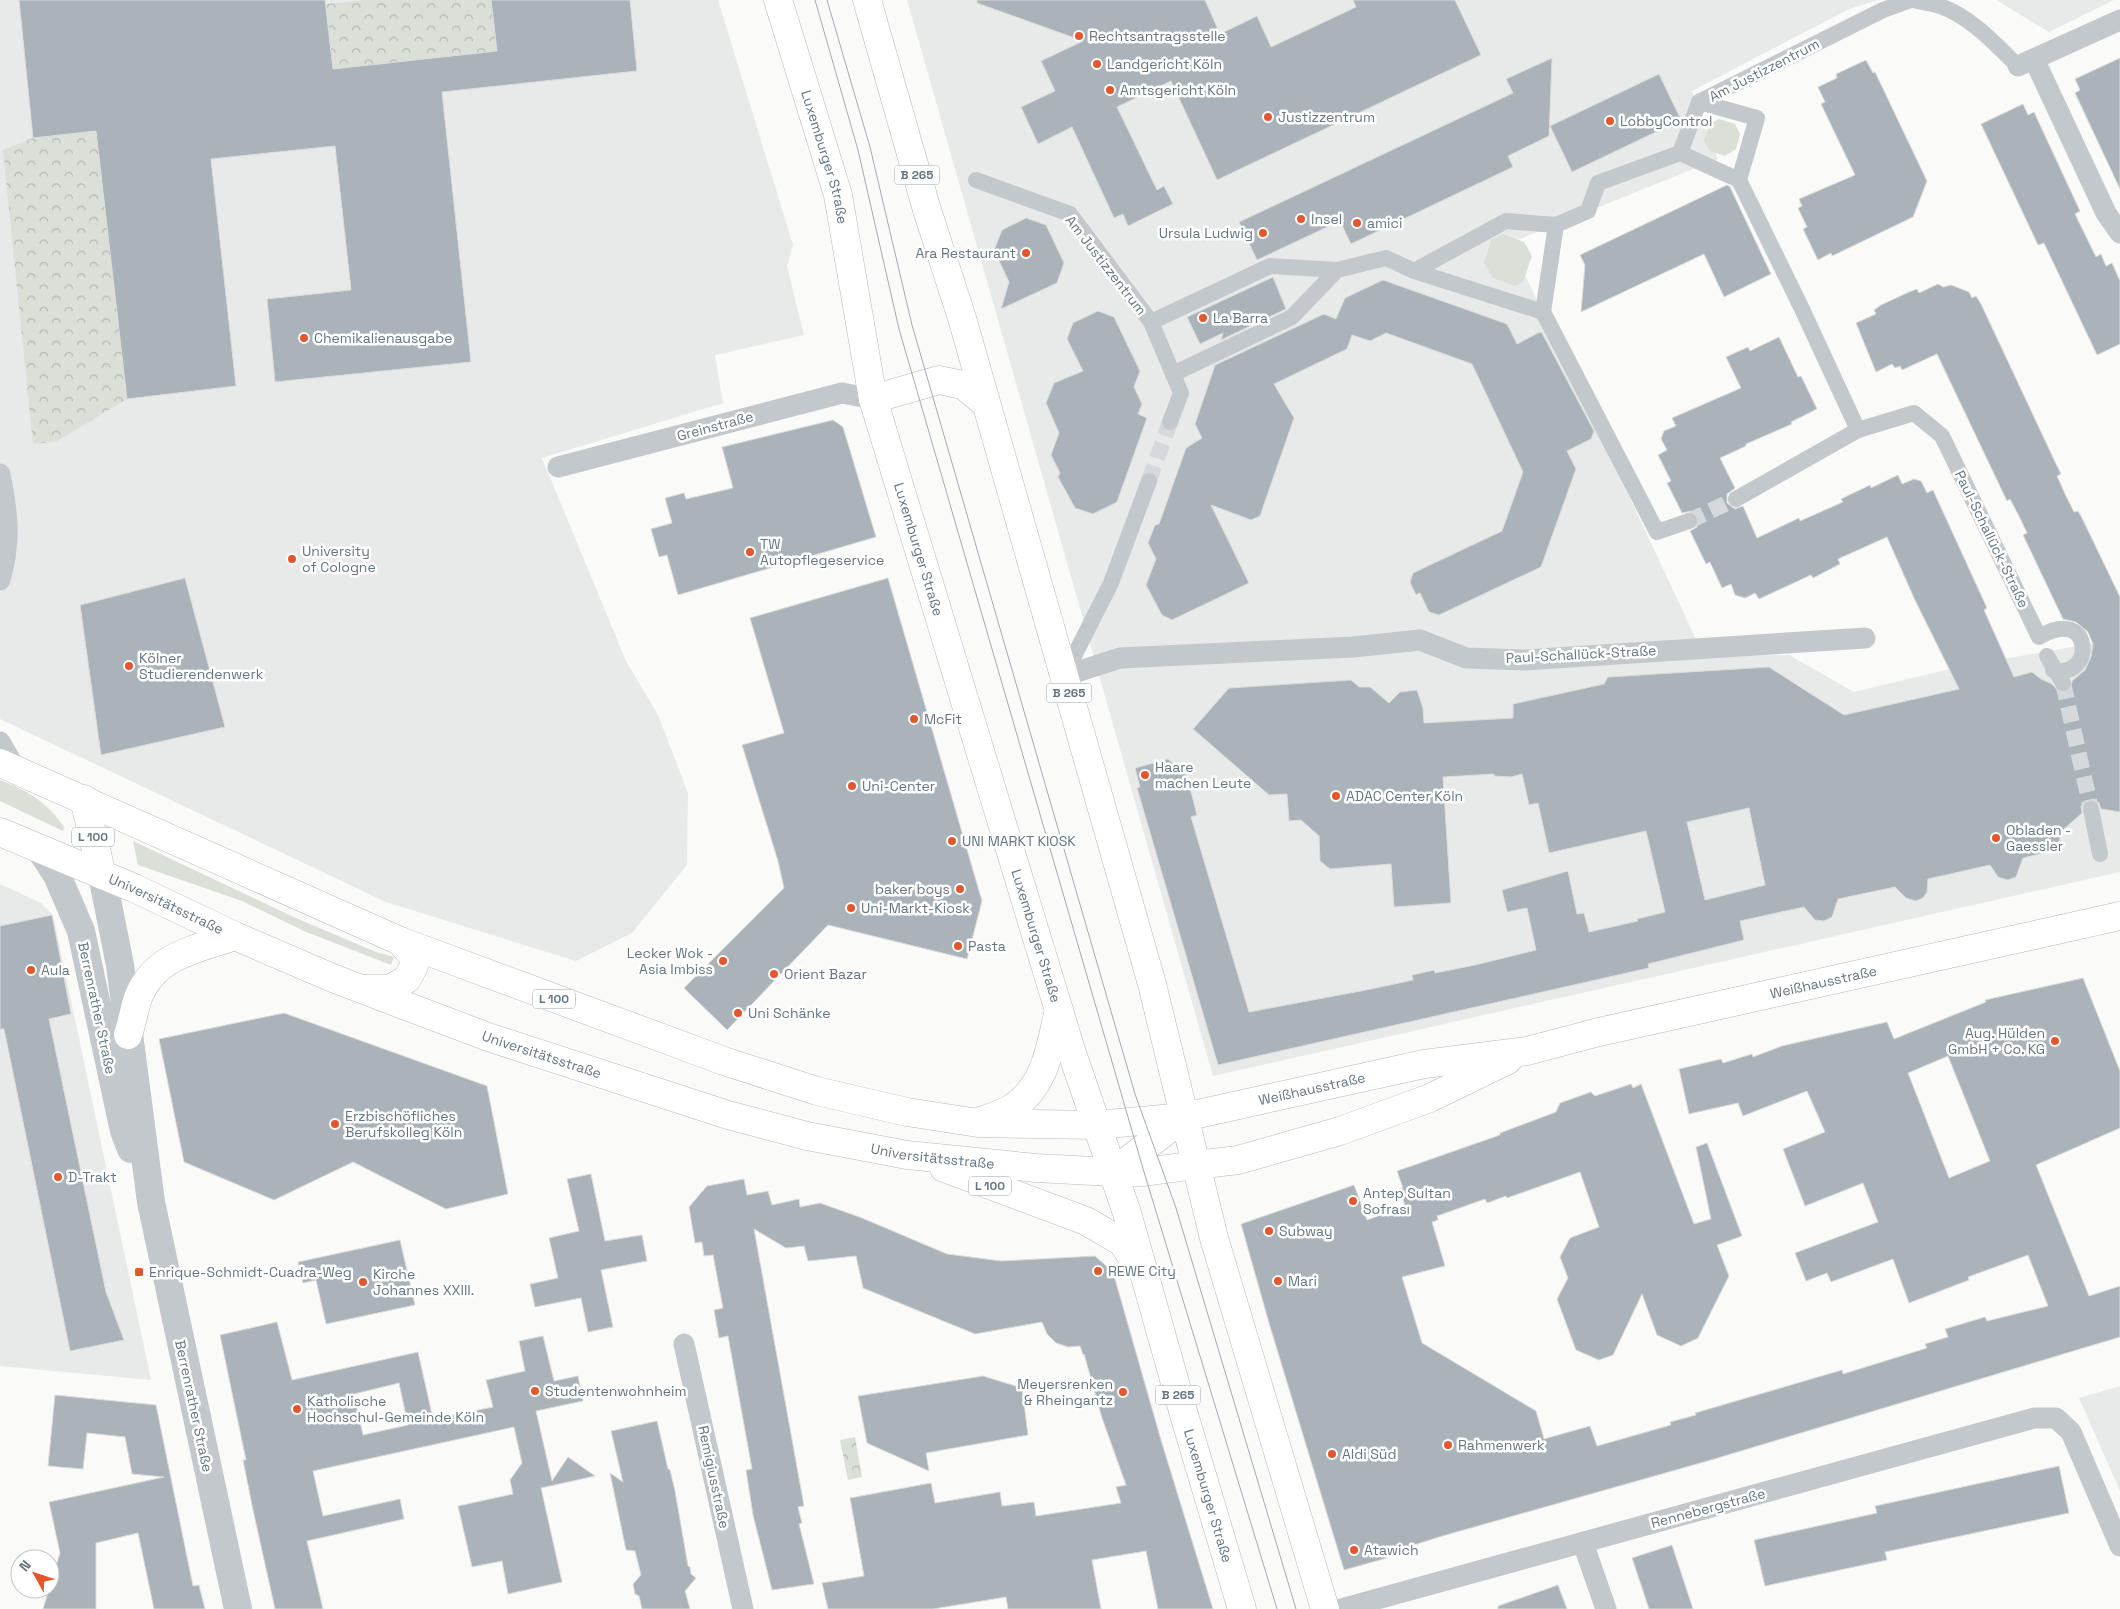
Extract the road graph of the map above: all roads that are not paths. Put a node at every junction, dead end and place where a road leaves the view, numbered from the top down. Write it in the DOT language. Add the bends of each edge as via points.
graph roads {
  1 [pos="778,0"];
  2 [pos="867,0"];
  3 [pos="1912,0"];
  4 [pos="2120,20"];
  5 [pos="2026,62"];
  6 [pos="1699,102"];
  7 [pos="1680,153"];
  8 [pos="976,180"];
  9 [pos="1739,180"];
  10 [pos="1556,226"];
  11 [pos="2120,233"];
  12 [pos="1337,270"];
  13 [pos="1414,270"];
  14 [pos="1543,312"];
  15 [pos="1151,322"];
  16 [pos="1173,374"];
  17 [pos="873,400"];
  18 [pos="985,403"];
  19 [pos="1170,422"];
  20 [pos="1858,430"];
  21 [pos="558,466"];
  22 [pos="0,474"];
  23 [pos="1149,481"];
  24 [pos="1736,499"];
  25 [pos="1690,521"];
  26 [pos="0,580"];
  27 [pos="1865,638"];
  28 [pos="2054,669"];
  29 [pos="1064,676"];
  30 [pos="0,742"];
  31 [pos="8,766"];
  32 [pos="84,799"];
  33 [pos="2091,809"];
  34 [pos="0,832"];
  35 [pos="40,849"];
  36 [pos="2100,854"];
  37 [pos="102,875"];
  38 [pos="2120,916"];
  39 [pos="235,936"];
  40 [pos="400,941"];
  41 [pos="363,988"];
  42 [pos="1059,1010"];
  43 [pos="128,1035"];
  44 [pos="1527,1051"];
  45 [pos="1184,1117"];
  46 [pos="978,1123"];
  47 [pos="1097,1125"];
  48 [pos="907,1155"];
  49 [pos="1196,1165"];
  50 [pos="1112,1172"];
  51 [pos="151,1202"];
  52 [pos="1145,1277"];
  53 [pos="684,1344"];
  54 [pos="1583,1543"];
  55 [pos="2120,1546"];
  56 [pos="238,1609"];
  57 [pos="743,1609"];
  58 [pos="1242,1609"];
  59 [pos="1325,1609"];
  60 [pos="1341,1609"];
  61 [pos="1606,1609"];
  1 -- 17 [label="main road, Luxemburger Straße / B 265" via="838,195"];
  2 -- 18 [label="main road, B 265"];
  3 -- 5 [label="street, Am Justizzentrum" via="1941,6"];
  3 -- 6 [label="street, Am Justizzentrum" via="1883,10"];
  4 -- 5 [label="street"];
  5 -- 11 [label="street" via="2106,213"];
  6 -- 7 [label="street, Am Justizzentrum"];
  6 -- 9 [label="street" via="1757,118"];
  7 -- 9 [label="street"];
  7 -- 10 [label="street" via="1598,183 1588,211"];
  8 -- 15 [label="street, Am Justizzentrum" via="1070,214"];
  9 -- 20 [label="street"];
  10 -- 13 [label="street" via="1506,222"];
  10 -- 14 [label="street"];
  12 -- 13 [label="street, Am Justizzentrum" via="1386,258"];
  12 -- 15 [label="street, Am Justizzentrum" via="1270,266"];
  12 -- 16 [label="street" via="1292,316"];
  13 -- 14 [label="street, Am Justizzentrum"];
  14 -- 25 [label="street" via="1657,532"];
  15 -- 16 [label="street, Am Justizzentrum"];
  16 -- 19 [label="street, Am Justizzentrum" via="1181,393"];
  17 -- 18 [label="main road" via="939,380 963,385"];
  17 -- 21 [label="street, Greinstraße" via="842,394"];
  17 -- 42 [label="main road, Luxemburger Straße / B 265"];
  18 -- 29 [label="main road, B 265"];
  20 -- 24 [label="street, Paul-Schallück-Straße"];
  20 -- 28 [label="street, Paul-Schallück-Straße" via="1914,413 1942,436 2039,637 2052,629 2066,628 2082,641 2082,656 2074,667 2061,672"];
  22 -- 26 [label="street" via="8,516 7,556"];
  23 -- 29 [label="street" via="1111,583"];
  27 -- 29 [label="street, Paul-Schallück-Straße" via="1523,660 1466,658 1420,640 1353,647 1120,658"];
  29 -- 45 [label="main road, B 265" via="1152,984"];
  30 -- 31 [label="street"];
  31 -- 32 [label="main road, L 100"];
  32 -- 37 [label="main road, L 100"];
  32 -- 40 [label="main road, L 100"];
  33 -- 36 [label="street"];
  34 -- 35 [label="main road, Universitätsstraße / L 100"];
  35 -- 37 [label="main road, Universitätsstraße / L 100"];
  35 -- 51 [label="street, Berrenrather Straße" via="57,875 81,931 124,1131"];
  37 -- 39 [label="main road, Universitätsstraße / L 100"];
  37 -- 43 [label="street, Berrenrather Straße" via="120,965"];
  38 -- 44 [label="main road, Weißhausstraße" via="1599,1032"];
  39 -- 41 [label="main road, Universitätsstraße / L 100"];
  39 -- 43 [label="main road" via="171,958 148,978"];
  40 -- 41 [label="main road" via="413,956 414,966 408,979 390,989"];
  40 -- 46 [label="main road, L 100" via="705,1054 817,1091 907,1112"];
  41 -- 48 [label="main road, Universitätsstraße / L 100" via="488,1037 728,1115 807,1136"];
  42 -- 46 [label="main road" via="1043,1073 1036,1084 1014,1107"];
  42 -- 47 [label="main road, Luxemburger Straße / B 265"];
  43 -- 51 [label="street, Berrenrather Straße"];
  44 -- 45 [label="main road, Weißhausstraße" via="1424,1064"];
  44 -- 49 [label="main road, Weißhausstraße" via="1430,1098 1340,1131 1233,1161"];
  45 -- 47 [label="main road, Weißhausstraße / L 100"];
  45 -- 49 [label="main road, B 265"];
  45 -- 50 [label="main road"];
  46 -- 47 [label="main road, L 100"];
  47 -- 50 [label="main road, Luxemburger Straße / B 265"];
  48 -- 50 [label="main road, Universitätsstraße / L 100"];
  48 -- 52 [label="main road, L 100" via="1086,1221 1122,1242"];
  49 -- 50 [label="main road, Weißhausstraße / L 100" via="1144,1172"];
  49 -- 59 [label="main road, B 265" via="1214,1238"];
  50 -- 52 [label="main road, Luxemburger Straße / B 265"];
  51 -- 56 [label="street, Berrenrather Straße"];
  52 -- 58 [label="main road, Luxemburger Straße / B 265"];
  53 -- 57 [label="street, Remigiusstraße"];
  54 -- 55 [label="street, Rennebergstraße" via="2034,1418 2056,1418 2071,1432"];
  54 -- 60 [label="street, Rennebergstraße"];
  54 -- 61 [label="street"];
}
